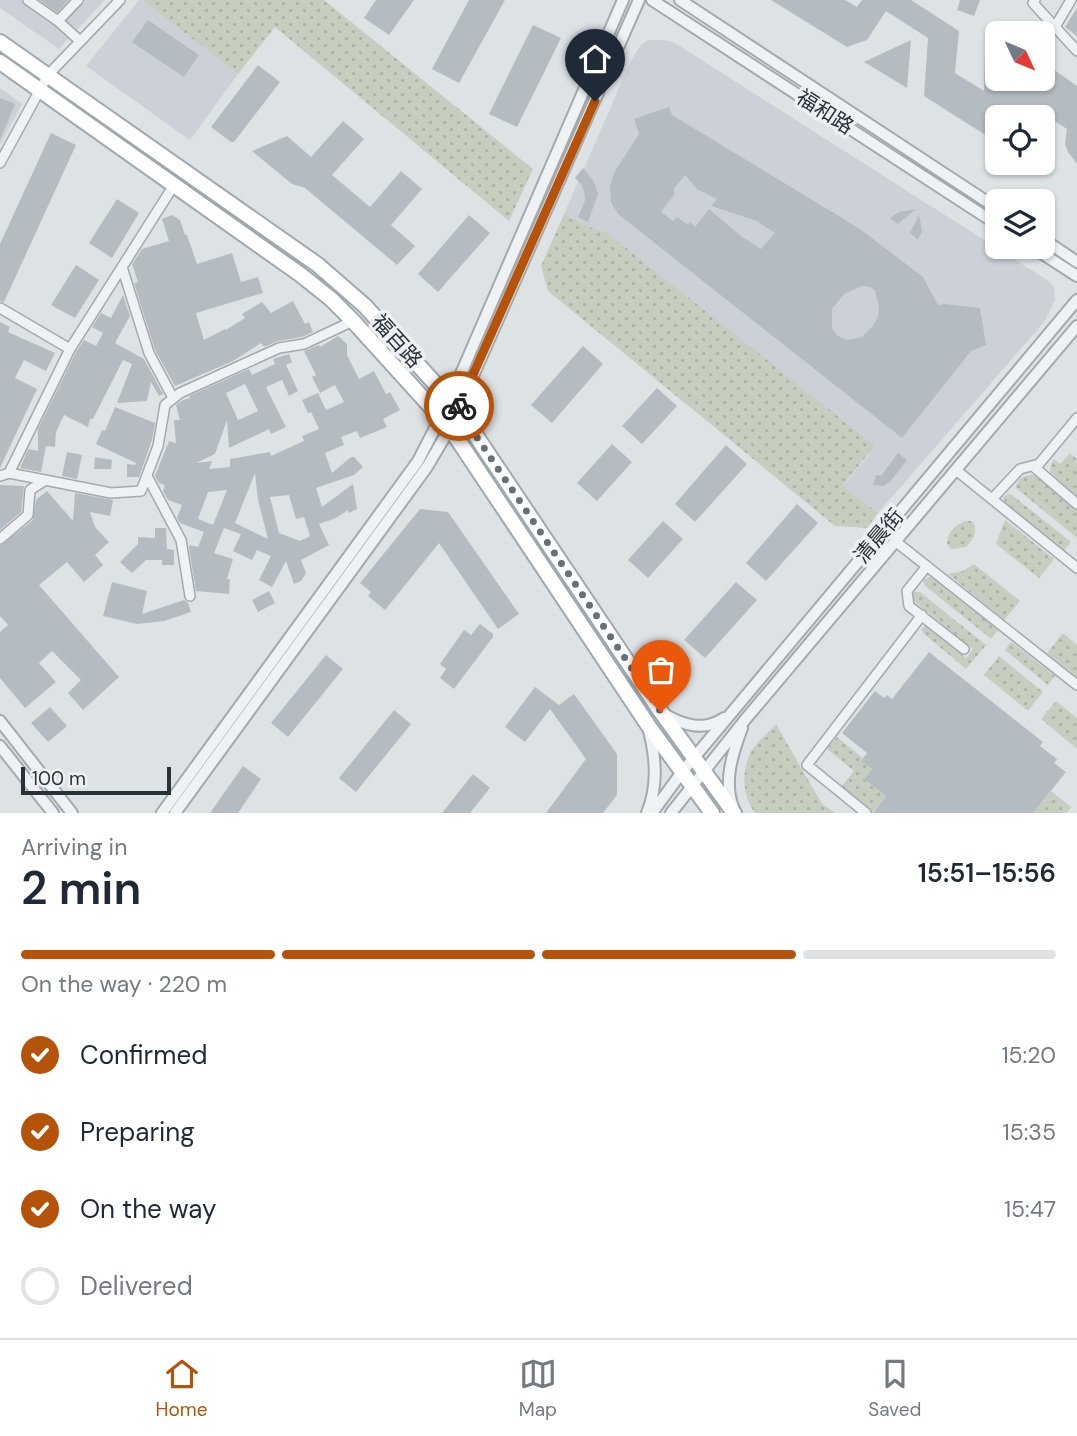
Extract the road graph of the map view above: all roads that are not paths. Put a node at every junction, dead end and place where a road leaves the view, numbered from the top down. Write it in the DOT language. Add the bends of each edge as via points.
graph roads {
  1 [pos="28,0"];
  2 [pos="78,0"];
  3 [pos="120,0"];
  4 [pos="623,0"];
  5 [pos="639,0"];
  6 [pos="652,0"];
  7 [pos="680,0"];
  8 [pos="1035,0"];
  9 [pos="1071,0"];
  10 [pos="58,21"];
  11 [pos="1050,21"];
  12 [pos="1055,27"];
  13 [pos="80,41"];
  14 [pos="0,42"];
  15 [pos="1077,50"];
  16 [pos="0,62"];
  17 [pos="48,75"];
  18 [pos="38,89"];
  19 [pos="0,163"];
  20 [pos="174,185"];
  21 [pos="985,200"];
  22 [pos="985,217"];
  23 [pos="1055,247"];
  24 [pos="1051,259"];
  25 [pos="1077,261"];
  26 [pos="122,267"];
  27 [pos="1077,276"];
  28 [pos="1077,300"];
  29 [pos="0,308"];
  30 [pos="353,321"];
  31 [pos="1077,326"];
  32 [pos="71,349"];
  33 [pos="173,398"];
  34 [pos="454,404"];
  35 [pos="1077,418"];
  36 [pos="445,423"];
  37 [pos="1032,467"];
  38 [pos="956,470"];
  39 [pos="4,475"];
  40 [pos="147,476"];
  41 [pos="44,481"];
  42 [pos="992,499"];
  43 [pos="1077,504"];
  44 [pos="0,539"];
  45 [pos="895,541"];
  46 [pos="927,566"];
  47 [pos="1077,568"];
  48 [pos="190,596"];
  49 [pos="922,615"];
  50 [pos="964,649"];
  51 [pos="1077,685"];
  52 [pos="661,712"];
  53 [pos="732,712"];
  54 [pos="0,721"];
  55 [pos="744,721"];
  56 [pos="648,725"];
  57 [pos="0,746"];
  58 [pos="694,758"];
  59 [pos="703,771"];
  60 [pos="682,772"];
  61 [pos="691,785"];
  62 [pos="52,813"];
  63 [pos="72,813"];
  64 [pos="162,813"];
  65 [pos="176,813"];
  66 [pos="650,813"];
  67 [pos="671,813"];
  68 [pos="712,813"];
  69 [pos="735,813"];
  70 [pos="866,813"];
  1 -- 10 [label="street"];
  2 -- 10 [label="street"];
  3 -- 13 [label="street"];
  4 -- 34 [label="street"];
  5 -- 34 [label="street"];
  6 -- 22 [label="street, 福和路"];
  7 -- 21 [label="street, 福和路"];
  8 -- 11 [label="street"];
  9 -- 12 [label="street"];
  10 -- 13 [label="street"];
  12 -- 15 [label="street"];
  13 -- 17 [label="street"];
  14 -- 17 [label="main road, 福百路"];
  16 -- 18 [label="main road, 福百路"];
  17 -- 18 [label="street"];
  17 -- 34 [label="main road, 福百路" via="318,265 365,306"];
  18 -- 19 [label="street"];
  18 -- 20 [label="main road, 福百路"];
  20 -- 26 [label="street"];
  20 -- 30 [label="main road, 福百路" via="301,275"];
  23 -- 25 [label="street"];
  24 -- 27 [label="street"];
  26 -- 32 [label="street"];
  26 -- 33 [label="street" via="149,353"];
  28 -- 53 [label="street, 清晨街"];
  29 -- 32 [label="street"];
  30 -- 33 [label="street" via="304,344 279,348"];
  30 -- 36 [label="main road, 福百路"];
  31 -- 38 [label="street, 清晨街"];
  32 -- 39 [label="street"];
  33 -- 40 [label="street" via="165,405"];
  34 -- 36 [label="street"];
  34 -- 52 [label="main road, 福百路"];
  35 -- 37 [label="street"];
  36 -- 56 [label="main road, 福百路"];
  36 -- 64 [label="street"];
  36 -- 65 [label="street" via="426,467"];
  37 -- 42 [label="street" via="1020,469"];
  37 -- 43 [label="street"];
  38 -- 42 [label="street"];
  38 -- 45 [label="street, 清晨街"];
  39 -- 41 [label="street"];
  40 -- 41 [label="street" via="141,491 111,493"];
  40 -- 48 [label="street" via="181,540"];
  41 -- 44 [label="street" via="30,490 28,515"];
  42 -- 47 [label="street"];
  45 -- 46 [label="street"];
  45 -- 55 [label="street, 清晨街"];
  46 -- 49 [label="street" via="907,591 909,606"];
  46 -- 51 [label="street"];
  49 -- 50 [label="street"];
  49 -- 70 [label="street" via="807,765"];
  52 -- 53 [label="street" via="688,725 703,726"];
  52 -- 58 [label="main road, 福百路"];
  53 -- 58 [label="street, 清晨街"];
  54 -- 63 [label="street"];
  55 -- 59 [label="street, 清晨街"];
  55 -- 69 [label="street" via="729,784"];
  56 -- 60 [label="main road, 福百路"];
  56 -- 66 [label="street" via="655,787"];
  57 -- 62 [label="street"];
  58 -- 59 [label="main road, 福百路"];
  58 -- 60 [label="street, 清晨街"];
  59 -- 61 [label="street, 清晨街"];
  59 -- 69 [label="main road, 福百路"];
  60 -- 61 [label="main road, 福百路"];
  60 -- 66 [label="street, 清晨街"];
  61 -- 67 [label="street, 清晨街"];
  61 -- 68 [label="main road, 福百路"];
}
